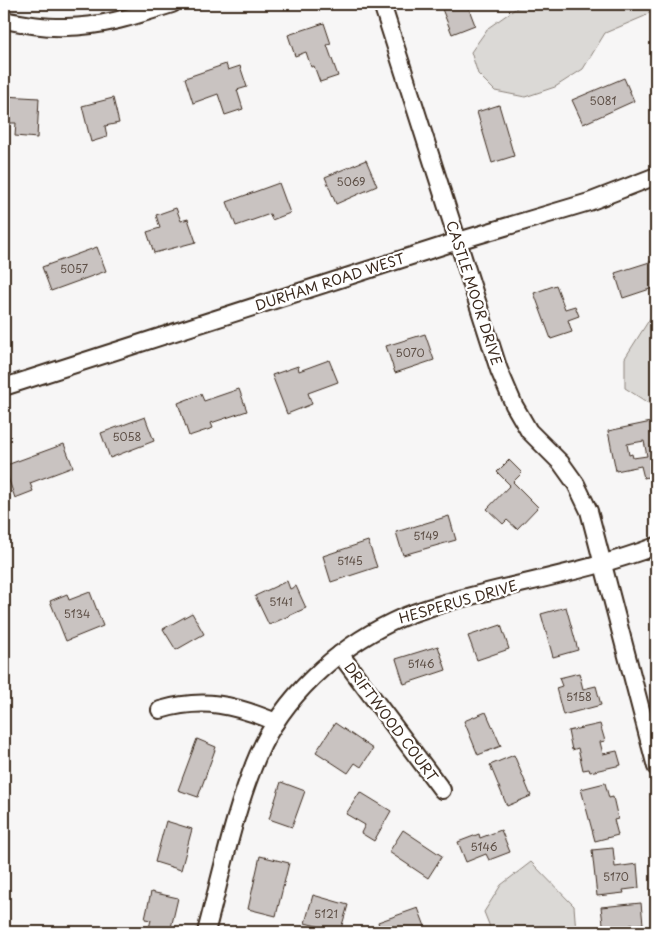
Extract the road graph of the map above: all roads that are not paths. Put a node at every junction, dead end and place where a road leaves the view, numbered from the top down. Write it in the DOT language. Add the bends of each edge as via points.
graph roads {
  1 [pos="172,4"];
  2 [pos="382,4"];
  3 [pos="4,20"];
  4 [pos="656,176"];
  5 [pos="458,240"];
  6 [pos="4,386"];
  7 [pos="656,546"];
  8 [pos="603,563"];
  9 [pos="340,654"];
  10 [pos="160,710"];
  11 [pos="276,722"];
  12 [pos="656,767"];
  13 [pos="442,790"];
  14 [pos="208,932"];
  1 -- 3 [label="street" via="98,25 65,27"];
  2 -- 5 [label="street, CASTLE MOOR DRIVE"];
  4 -- 5 [label="street, DURHAM ROAD WEST" via="589,202"];
  5 -- 6 [label="street, DURHAM ROAD WEST"];
  5 -- 8 [label="street, CASTLE MOOR DRIVE" via="498,370 529,431 561,463 576,484 589,511"];
  7 -- 8 [label="street, HESPERUS DRIVE"];
  8 -- 9 [label="street, HESPERUS DRIVE" via="419,611 392,621"];
  8 -- 12 [label="street, CASTLE MOOR DRIVE"];
  9 -- 11 [label="street, HESPERUS DRIVE" via="296,695"];
  9 -- 13 [label="street, DRIFTWOOD COURT"];
  10 -- 11 [label="street" via="187,704 217,703"];
  11 -- 14 [label="street, HESPERUS DRIVE" via="258,754 241,800"];
}
